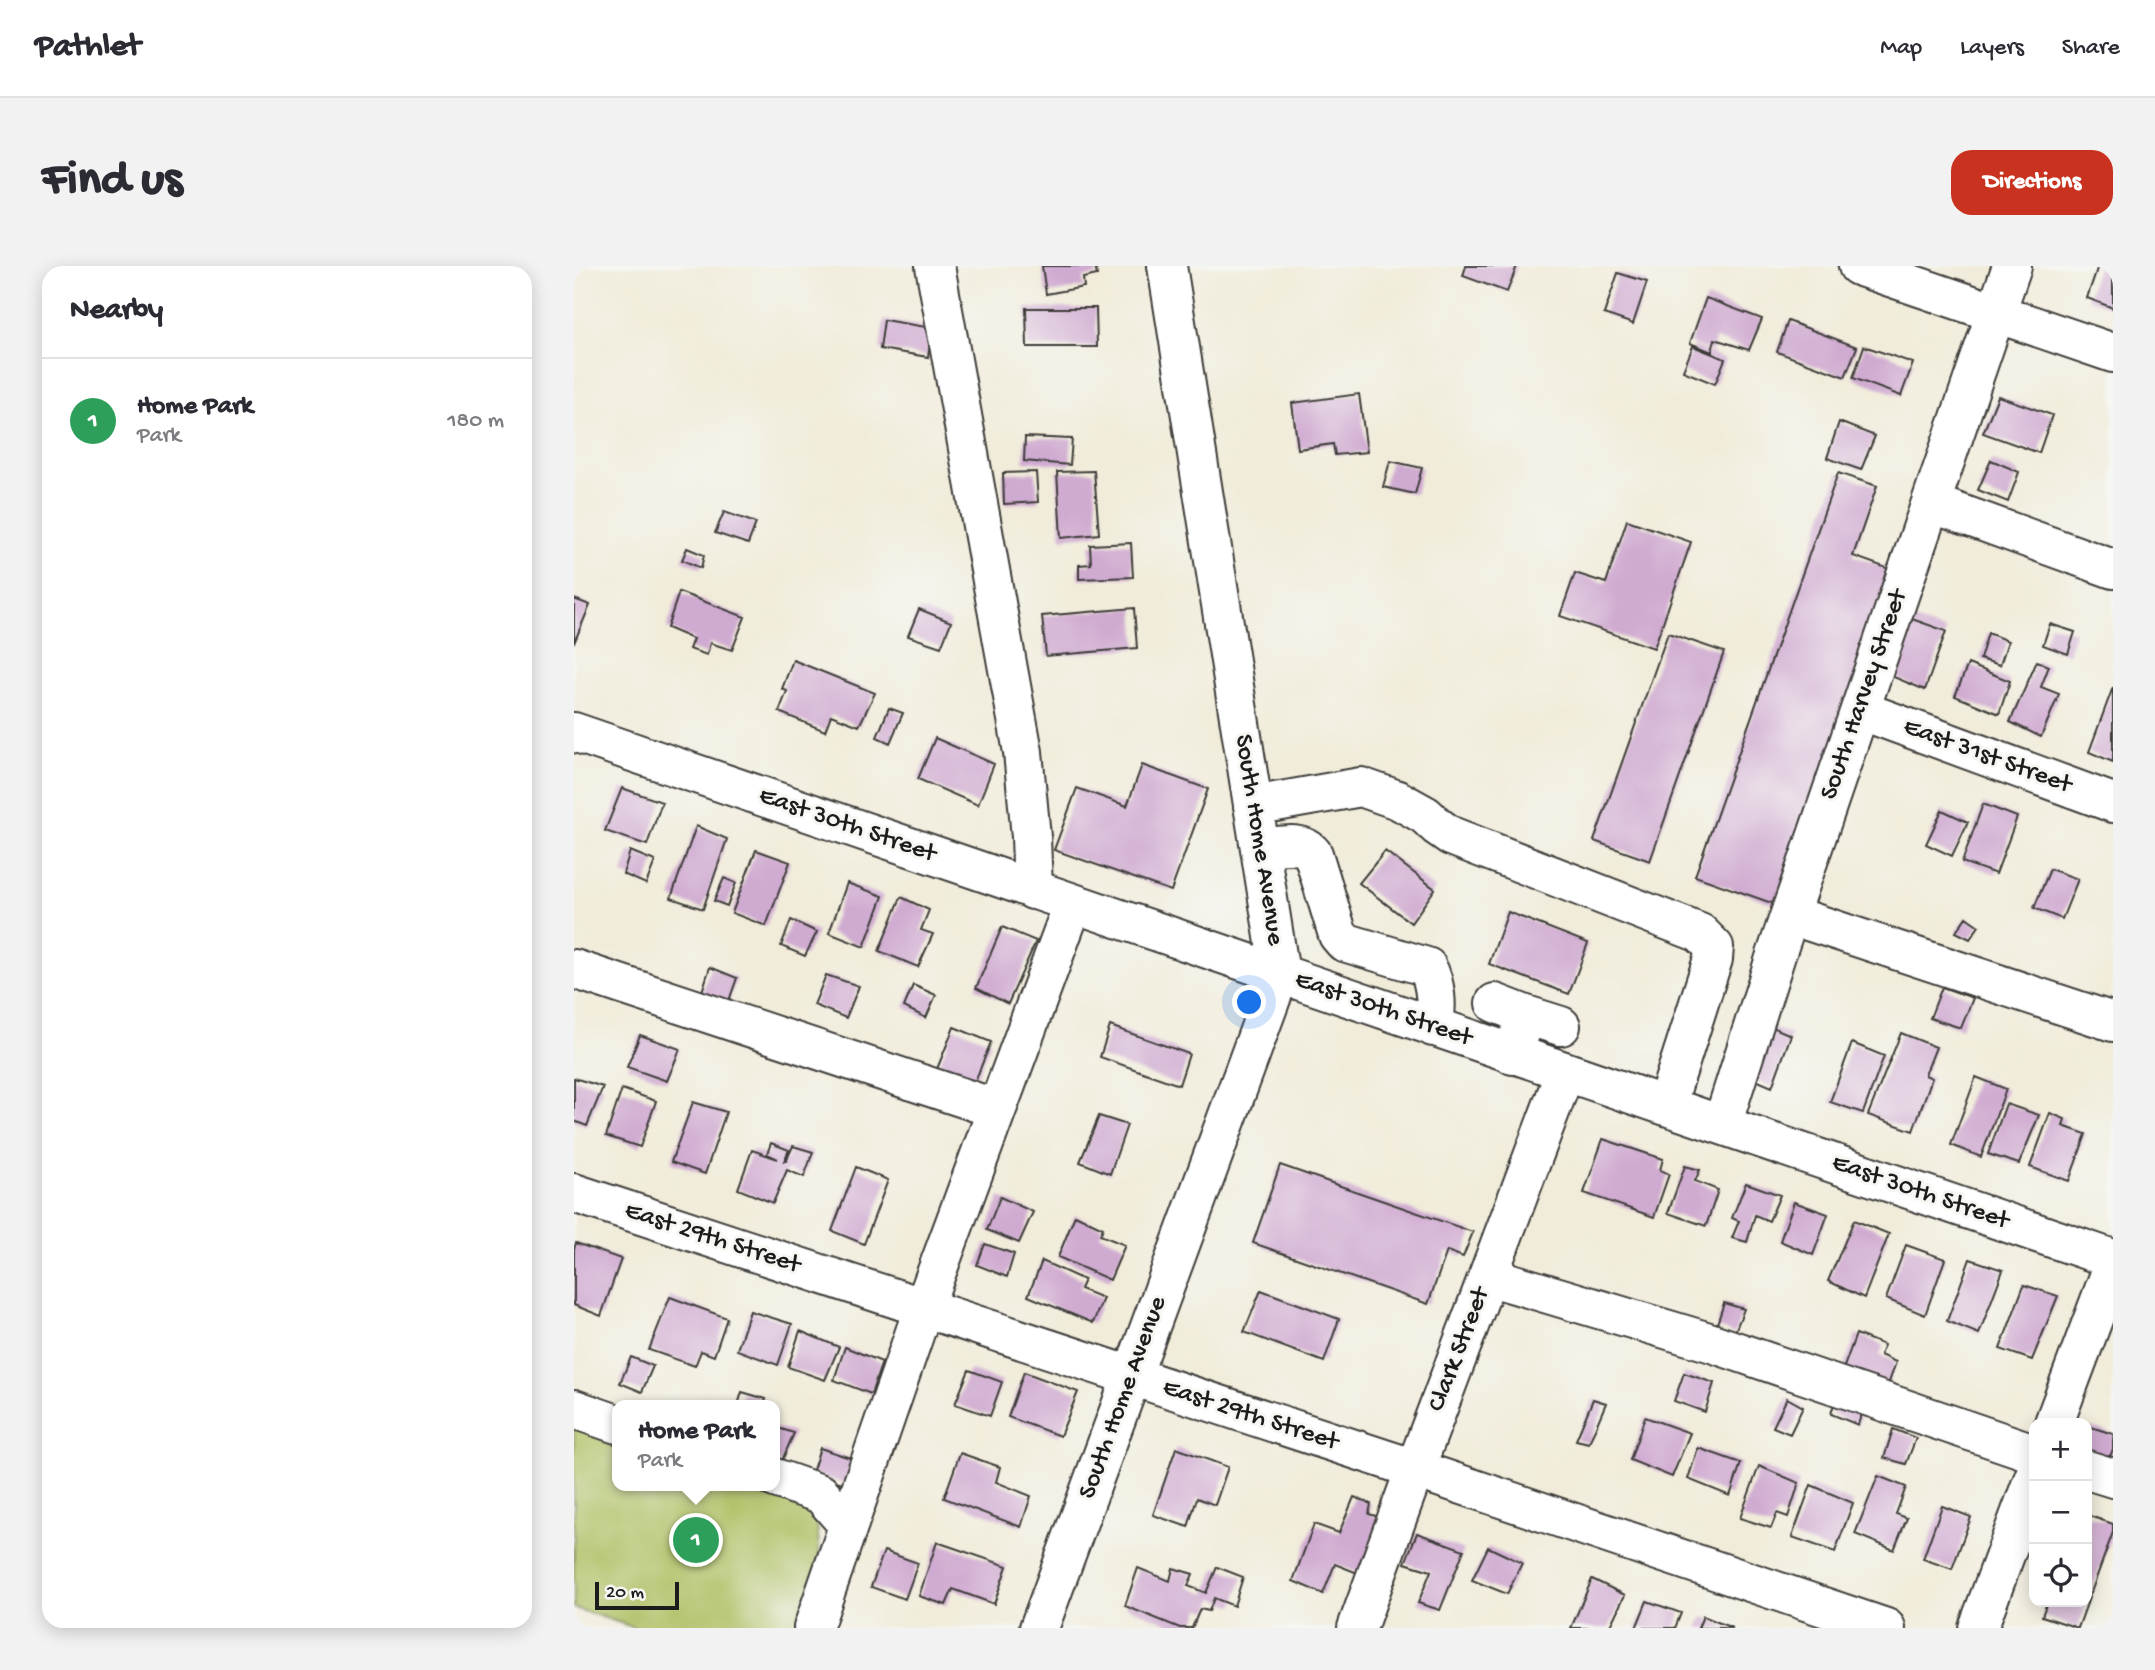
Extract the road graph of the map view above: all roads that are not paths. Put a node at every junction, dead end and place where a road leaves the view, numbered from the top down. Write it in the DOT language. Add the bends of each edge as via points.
graph roads {
  1 [pos="935,266"];
  2 [pos="1167,266"];
  3 [pos="1858,266"];
  4 [pos="2012,266"];
  5 [pos="1996,312"];
  6 [pos="2113,353"];
  7 [pos="1931,503"];
  8 [pos="2113,569"];
  9 [pos="1860,710"];
  10 [pos="576,740"];
  11 [pos="2113,803"];
  12 [pos="1253,806"];
  13 [pos="1260,848"];
  14 [pos="1032,890"];
  15 [pos="1073,904"];
  16 [pos="1790,915"];
  17 [pos="1358,947"];
  18 [pos="574,969"];
  19 [pos="1280,974"];
  20 [pos="1344,997"];
  21 [pos="1527,1015"];
  22 [pos="2113,1022"];
  23 [pos="1433,1027"];
  24 [pos="1513,1055"];
  25 [pos="1566,1072"];
  26 [pos="1666,1106"];
  27 [pos="997,1109"];
  28 [pos="1722,1125"];
  29 [pos="574,1193"];
  30 [pos="2113,1259"];
  31 [pos="2113,1266"];
  32 [pos="1488,1276"];
  33 [pos="923,1309"];
  34 [pos="1132,1377"];
  35 [pos="574,1409"];
  36 [pos="2056,1418"];
  37 [pos="612,1422"];
  38 [pos="2029,1451"];
  39 [pos="1415,1468"];
  40 [pos="2092,1472"];
  41 [pos="2113,1478"];
  42 [pos="780,1480"];
  43 [pos="2033,1481"];
  44 [pos="848,1525"];
  45 [pos="813,1628"];
  46 [pos="1039,1628"];
  47 [pos="1357,1628"];
  48 [pos="1886,1628"];
  49 [pos="1978,1628"];
  1 -- 14 [label="street" via="1023,752"];
  2 -- 12 [label="street, South Home Avenue"];
  3 -- 5 [label="street"];
  4 -- 5 [label="street, South Harvey Street"];
  5 -- 6 [label="street"];
  5 -- 7 [label="street, South Harvey Street"];
  7 -- 8 [label="street"];
  7 -- 9 [label="street, South Harvey Street"];
  9 -- 11 [label="street, East 31st Street"];
  9 -- 16 [label="street, South Harvey Street"];
  10 -- 14 [label="street, East 30th Street"];
  12 -- 13 [label="street, South Home Avenue"];
  12 -- 26 [label="street" via="1361,787 1398,800 1451,836 1700,933 1714,947 1713,959"];
  13 -- 17 [label="street" via="1308,848 1338,935"];
  13 -- 19 [label="street, South Home Avenue"];
  14 -- 15 [label="street, East 30th Street"];
  15 -- 19 [label="street, East 30th Street"];
  15 -- 27 [label="street"];
  16 -- 22 [label="street"];
  16 -- 28 [label="street, South Harvey Street"];
  17 -- 20 [label="street"];
  17 -- 23 [label="street" via="1427,967 1436,1016"];
  18 -- 27 [label="street"];
  19 -- 20 [label="street, East 30th Street"];
  19 -- 34 [label="street, South Home Avenue"];
  20 -- 23 [label="street, East 30th Street"];
  21 -- 24 [label="street"];
  23 -- 24 [label="street, East 30th Street"];
  24 -- 25 [label="street, East 30th Street"];
  25 -- 26 [label="street, East 30th Street"];
  25 -- 32 [label="street, Clark Street"];
  26 -- 28 [label="street, East 30th Street"];
  27 -- 33 [label="street"];
  28 -- 30 [label="street, East 30th Street"];
  29 -- 33 [label="street, East 29th Street"];
  31 -- 36 [label="street"];
  32 -- 38 [label="street" via="1709,1342"];
  32 -- 39 [label="street, Clark Street"];
  33 -- 34 [label="street, East 29th Street"];
  33 -- 44 [label="street"];
  34 -- 39 [label="street, East 29th Street"];
  34 -- 46 [label="street, South Home Avenue"];
  35 -- 37 [label="street"];
  39 -- 47 [label="street, Clark Street"];
  39 -- 48 [label="street, East 29th Street"];
  40 -- 41 [label="street"];
  42 -- 44 [label="street" via="821,1494"];
  43 -- 49 [label="street"];
  44 -- 45 [label="street"];
}
